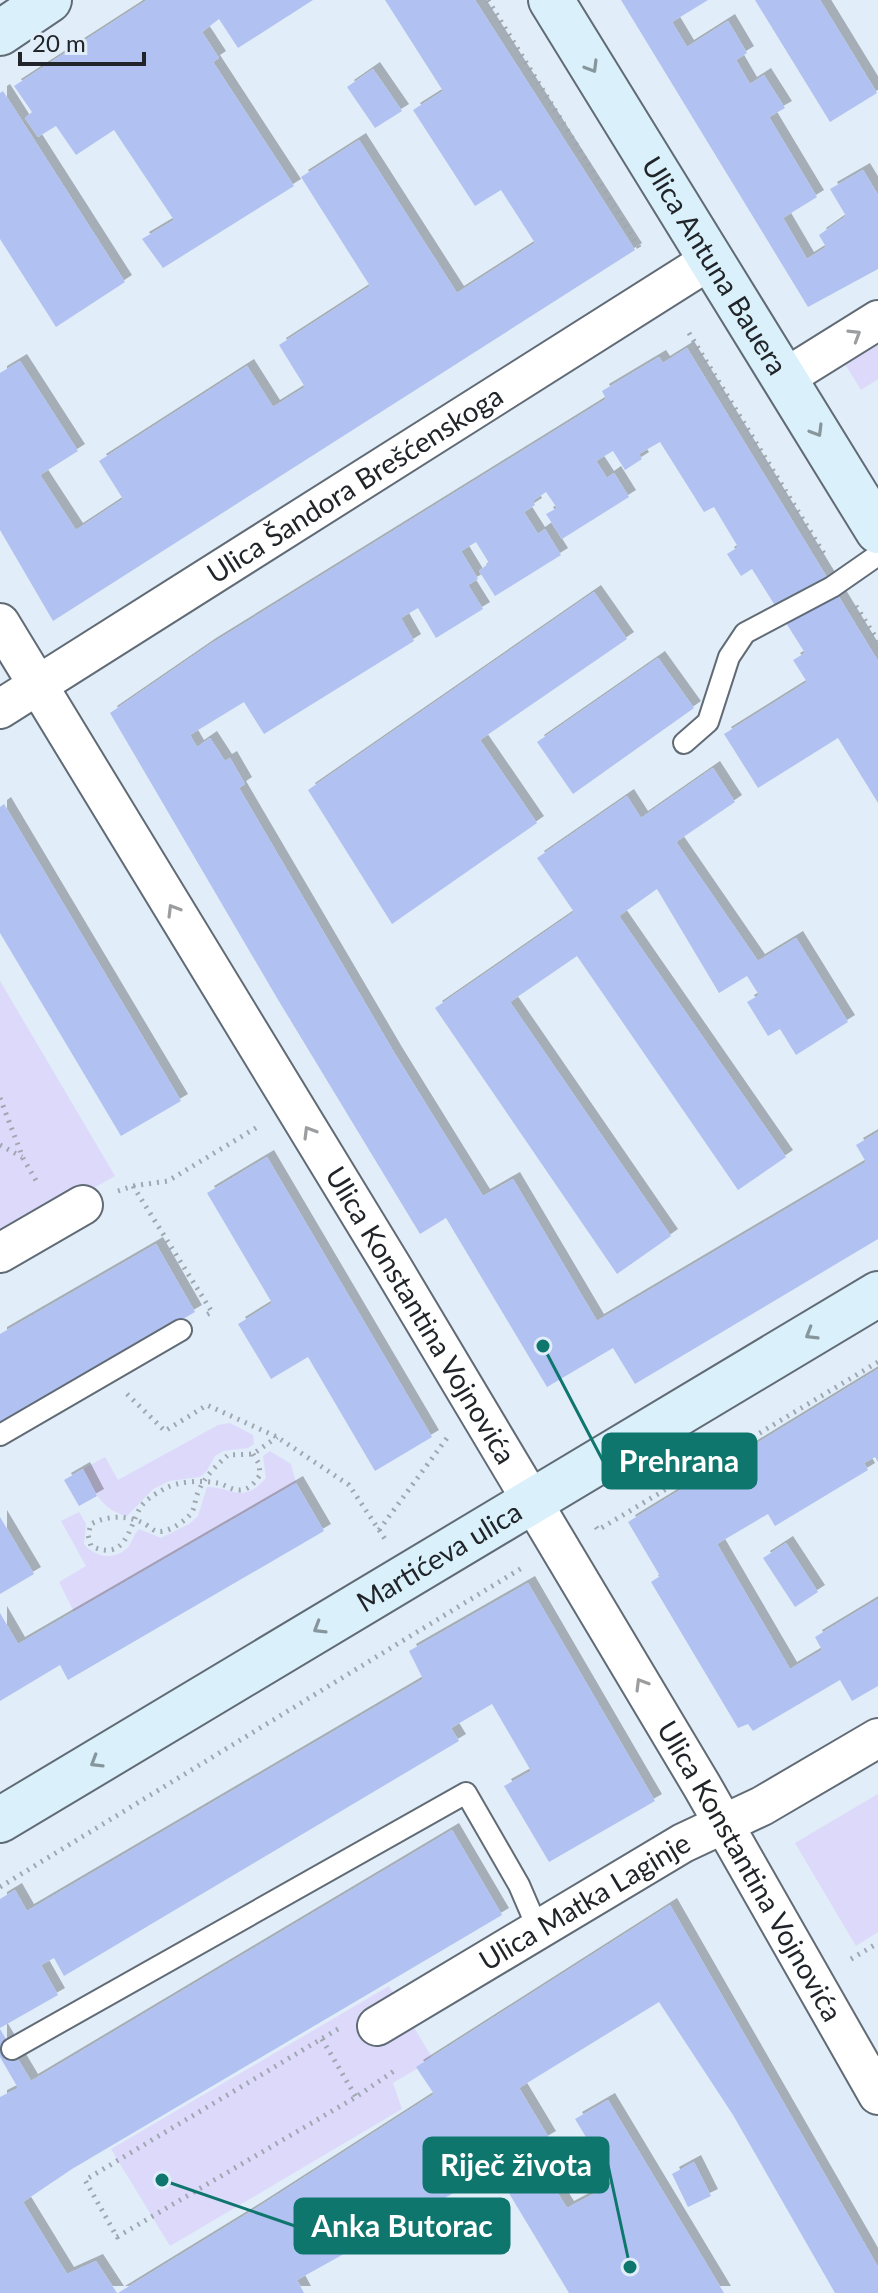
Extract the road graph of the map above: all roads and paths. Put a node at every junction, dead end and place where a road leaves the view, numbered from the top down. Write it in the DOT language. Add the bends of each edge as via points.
graph roads {
  1 [pos="49,0"];
  2 [pos="488,0"];
  3 [pos="551,0"];
  4 [pos="0,33"];
  5 [pos="640,249"];
  6 [pos="710,260"];
  7 [pos="878,320"];
  8 [pos="689,333"];
  9 [pos="785,378"];
  10 [pos="878,531"];
  11 [pos="878,555"];
  12 [pos="841,581"];
  13 [pos="0,623"];
  14 [pos="878,641"];
  15 [pos="37,687"];
  16 [pos="0,709"];
  17 [pos="684,743"];
  18 [pos="0,1098"];
  19 [pos="260,1126"];
  20 [pos="0,1145"];
  21 [pos="23,1158"];
  22 [pos="49,1184"];
  23 [pos="133,1186"];
  24 [pos="83,1205"];
  25 [pos="0,1253"];
  26 [pos="878,1294"];
  27 [pos="181,1330"];
  28 [pos="878,1362"];
  29 [pos="127,1393"];
  30 [pos="0,1435"];
  31 [pos="277,1437"];
  32 [pos="447,1438"];
  33 [pos="253,1454"];
  34 [pos="203,1482"];
  35 [pos="530,1502"];
  36 [pos="136,1520"];
  37 [pos="379,1530"];
  38 [pos="598,1530"];
  39 [pos="386,1539"];
  40 [pos="525,1566"];
  41 [pos="878,1738"];
  42 [pos="0,1820"];
  43 [pos="723,1823"];
  44 [pos="0,1887"];
  45 [pos="538,1929"];
  46 [pos="878,1943"];
  47 [pos="851,1959"];
  48 [pos="362,2025"];
  49 [pos="322,2039"];
  50 [pos="12,2049"];
  51 [pos="397,2069"];
  52 [pos="878,2095"];
  53 [pos="356,2097"];
  1 -- 4 [label="street"];
  2 -- 5 [label="path"];
  3 -- 6 [label="street, Ulica Antuna Bauera, one-way"];
  6 -- 9 [label="street, Ulica Antuna Bauera"];
  6 -- 15 [label="street, Ulica Šandora Brešćenskoga"];
  9 -- 7 [label="street, one-way"];
  8 -- 12 [label="path"];
  9 -- 10 [label="street, Ulica Antuna Bauera, one-way"];
  11 -- 12 [label="lane"];
  12 -- 14 [label="path"];
  12 -- 17 [label="lane" via="745,633 729,657 708,722"];
  13 -- 15 [label="street, Ulica Konstantina Vojnovića"];
  15 -- 16 [label="street, Ulica Šandora Brešćenskoga"];
  35 -- 15 [label="street, Ulica Konstantina Vojnovića, one-way"];
  18 -- 21 [label="path"];
  19 -- 23 [label="path" via="168,1181"];
  20 -- 21 [label="path"];
  21 -- 22 [label="path" via="39,1186"];
  23 -- 24 [label="path"];
  23 -- 27 [label="path" via="212,1312"];
  24 -- 25 [label="street"];
  26 -- 35 [label="street, Martićeva ulica, one-way"];
  27 -- 30 [label="lane"];
  28 -- 38 [label="path"];
  29 -- 31 [label="path" via="165,1431 207,1405"];
  31 -- 33 [label="path"];
  31 -- 37 [label="path" via="349,1485"];
  32 -- 37 [label="path"];
  33 -- 34 [label="path" via="228,1455"];
  33 -- 34 [label="path" via="260,1475 252,1486 243,1491"];
  34 -- 36 [label="path" via="171,1485 141,1507"];
  34 -- 36 [label="path" via="196,1508 177,1526 155,1531"];
  35 -- 42 [label="street, Martićeva ulica, one-way"];
  43 -- 35 [label="street, Ulica Konstantina Vojnovića, one-way"];
  36 -- 36 [label="path" via="104,1517 91,1524 91,1546 103,1551 116,1548"];
  37 -- 39 [label="path"];
  40 -- 44 [label="path"];
  41 -- 43 [label="street, Ulica Matka Laginje"];
  43 -- 45 [label="street, Ulica Matka Laginje"];
  43 -- 52 [label="street, Ulica Konstantina Vojnovića"];
  45 -- 48 [label="street, Ulica Matka Laginje"];
  45 -- 50 [label="lane" via="466,1793"];
  46 -- 47 [label="path"];
  48 -- 49 [label="path"];
  49 -- 53 [label="path"];
  49 -- 53 [label="path" via="85,2180 117,2237"];
  51 -- 53 [label="path"];
}
